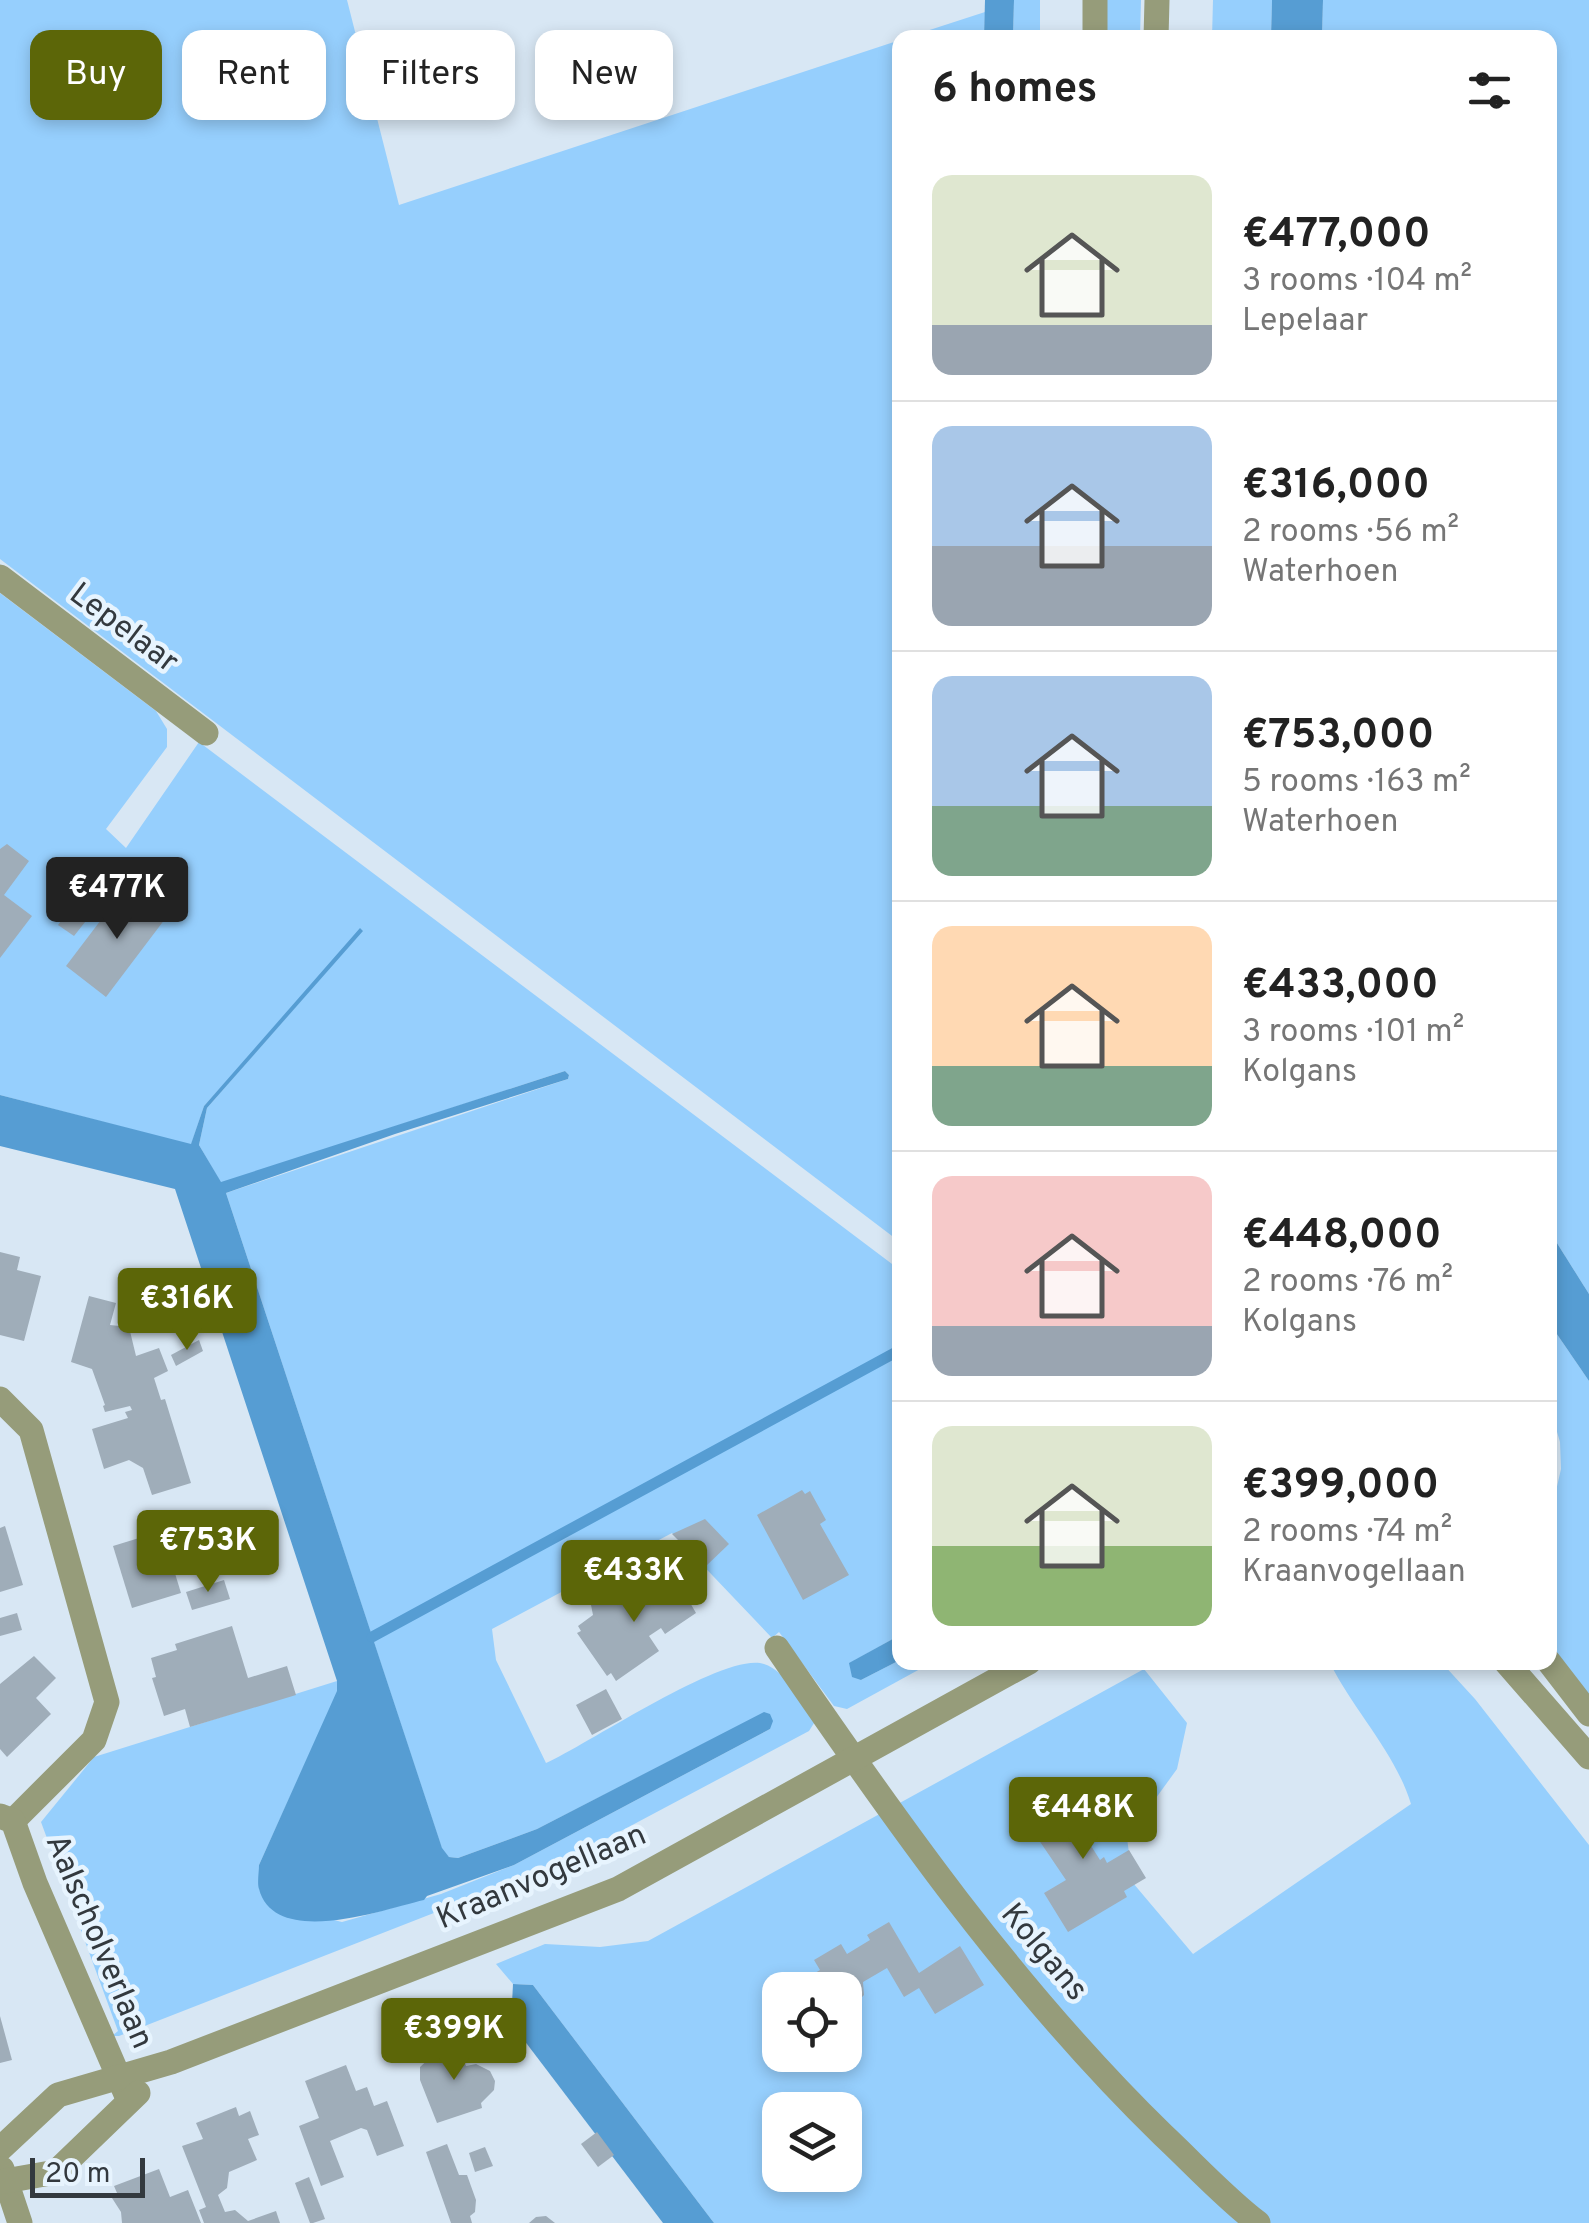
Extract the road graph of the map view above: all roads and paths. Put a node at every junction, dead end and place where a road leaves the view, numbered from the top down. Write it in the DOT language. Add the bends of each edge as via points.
graph roads {
  1 [pos="1096,0"];
  2 [pos="1157,0"];
  3 [pos="1095,30"];
  4 [pos="1156,30"];
  5 [pos="0,577"];
  6 [pos="206,733"];
  7 [pos="0,1399"];
  8 [pos="777,1648"];
  9 [pos="1014,1670"];
  10 [pos="1513,1670"];
  11 [pos="1555,1670"];
  12 [pos="1589,1714"];
  13 [pos="1589,1757"];
  14 [pos="853,1759"];
  15 [pos="7,1818"];
  16 [pos="124,2090"];
  17 [pos="0,2149"];
  18 [pos="2,2176"];
  19 [pos="20,2223"];
  20 [pos="1258,2223"];
  1 -- 3 [label="street"];
  2 -- 4 [label="street"];
  5 -- 6 [label="street, Lepelaar"];
  7 -- 15 [label="street" via="31,1430 107,1702 94,1740"];
  8 -- 14 [label="street, Kolgans"];
  9 -- 14 [label="street, Kraanvogellaan"];
  10 -- 13 [label="street"];
  11 -- 12 [label="street"];
  14 -- 16 [label="street, Kraanvogellaan" via="618,1888 171,2062"];
  14 -- 20 [label="street, Kolgans" via="1012,1971 1124,2096"];
  15 -- 16 [label="street, Aalscholverlaan"];
  16 -- 17 [label="street, Kraanvogellaan" via="58,2095"];
  16 -- 18 [label="street, Kraanvogellaan" via="56,2172"];
  18 -- 19 [label="street"];
}
